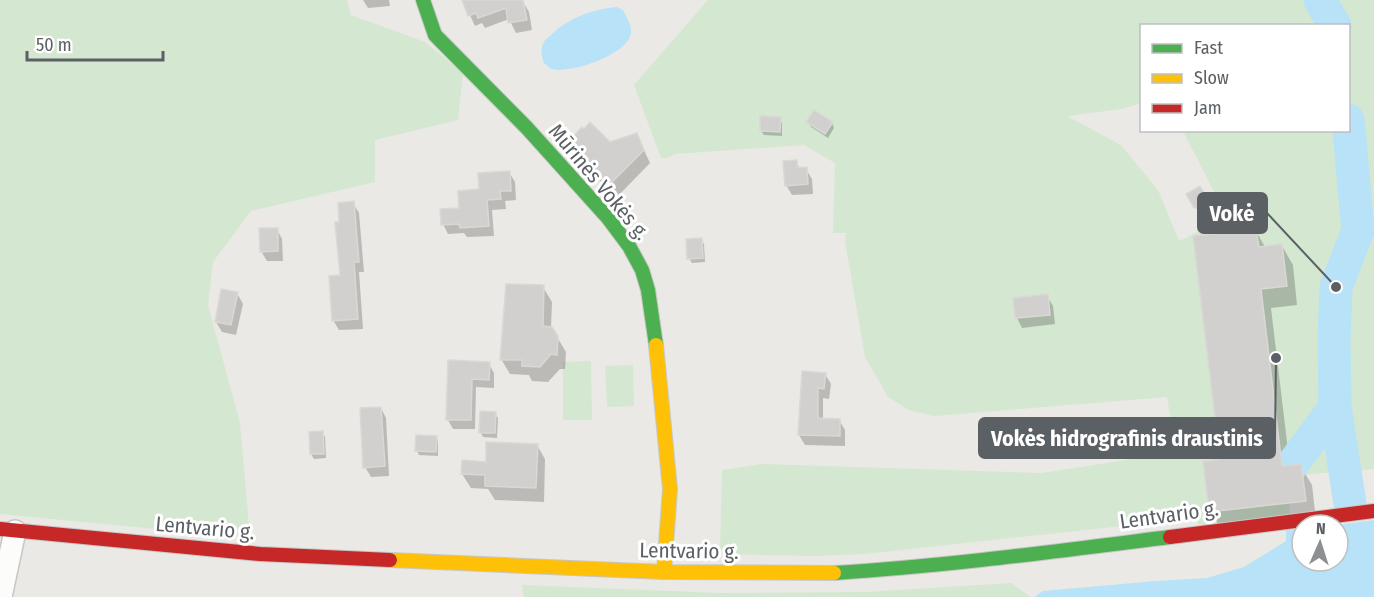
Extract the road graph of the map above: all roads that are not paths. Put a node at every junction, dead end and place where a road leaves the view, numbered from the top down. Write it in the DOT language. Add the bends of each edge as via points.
graph roads {
  1 [pos="423,0"];
  2 [pos="1374,511"];
  3 [pos="7,530"];
  4 [pos="664,572"];
  5 [pos="1,597"];
  1 -- 4 [label="main road, Mūrinės Vokės g." via="435,35 608,218 642,270 657,353 670,489"];
  2 -- 4 [label="main road, Lentvario g." via="881,570 813,574"];
  3 -- 4 [label="main road, Lentvario g." via="260,554"];
  3 -- 5 [label="street"];
}
